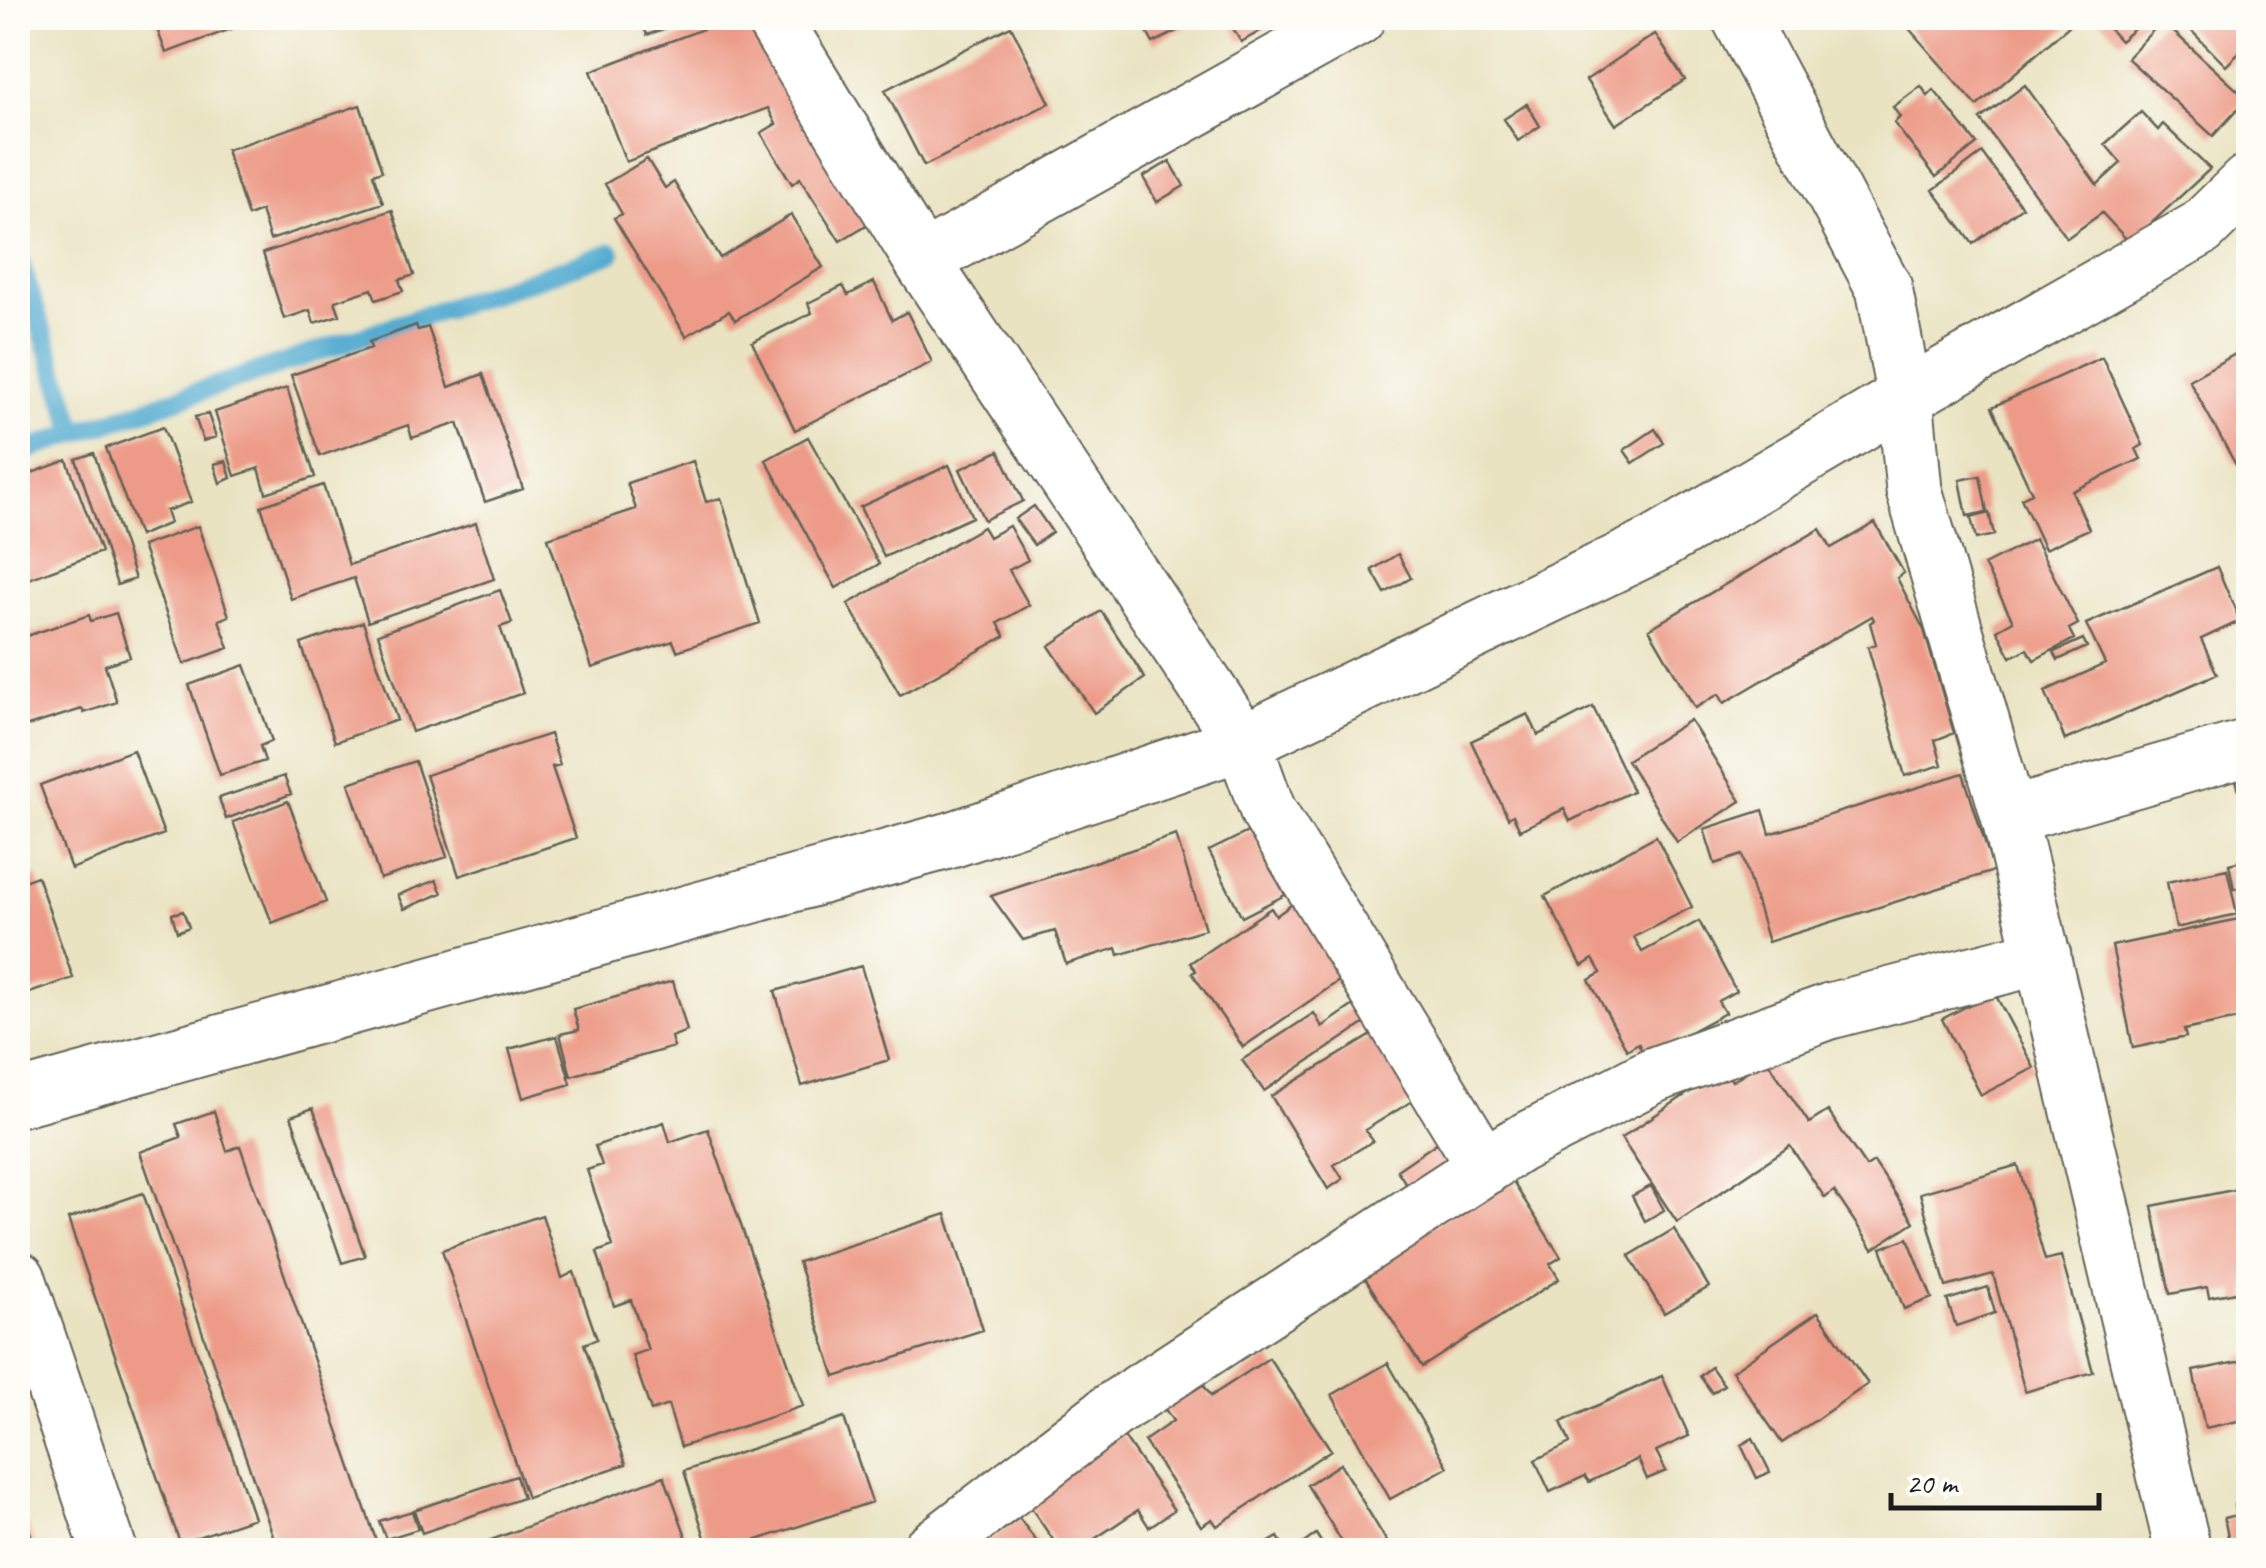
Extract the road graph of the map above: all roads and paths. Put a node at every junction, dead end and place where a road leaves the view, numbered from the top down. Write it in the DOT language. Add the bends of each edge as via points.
graph roads {
  1 [pos="773,18"];
  2 [pos="1357,18"];
  3 [pos="1740,18"];
  4 [pos="2248,182"];
  5 [pos="922,261"];
  6 [pos="1904,397"];
  7 [pos="1243,742"];
  8 [pos="2248,747"];
  9 [pos="2009,816"];
  10 [pos="2043,956"];
  11 [pos="18,1099"];
  12 [pos="1485,1167"];
  13 [pos="18,1279"];
  14 [pos="109,1550"];
  15 [pos="930,1550"];
  16 [pos="2183,1550"];
  1 -- 5 [label="street"];
  2 -- 5 [label="street"];
  3 -- 6 [label="street" via="1884,288"];
  4 -- 6 [label="street" via="2202,228"];
  5 -- 7 [label="street"];
  6 -- 7 [label="street" via="1656,544"];
  6 -- 9 [label="street" via="1914,490"];
  7 -- 11 [label="street" via="951,840"];
  7 -- 12 [label="street" via="1268,811"];
  8 -- 9 [label="street"];
  9 -- 10 [label="street"];
  10 -- 12 [label="street" via="1830,1011 1654,1076"];
  10 -- 16 [label="street"];
  12 -- 15 [label="street" via="1114,1408"];
  13 -- 14 [label="street"];
}
